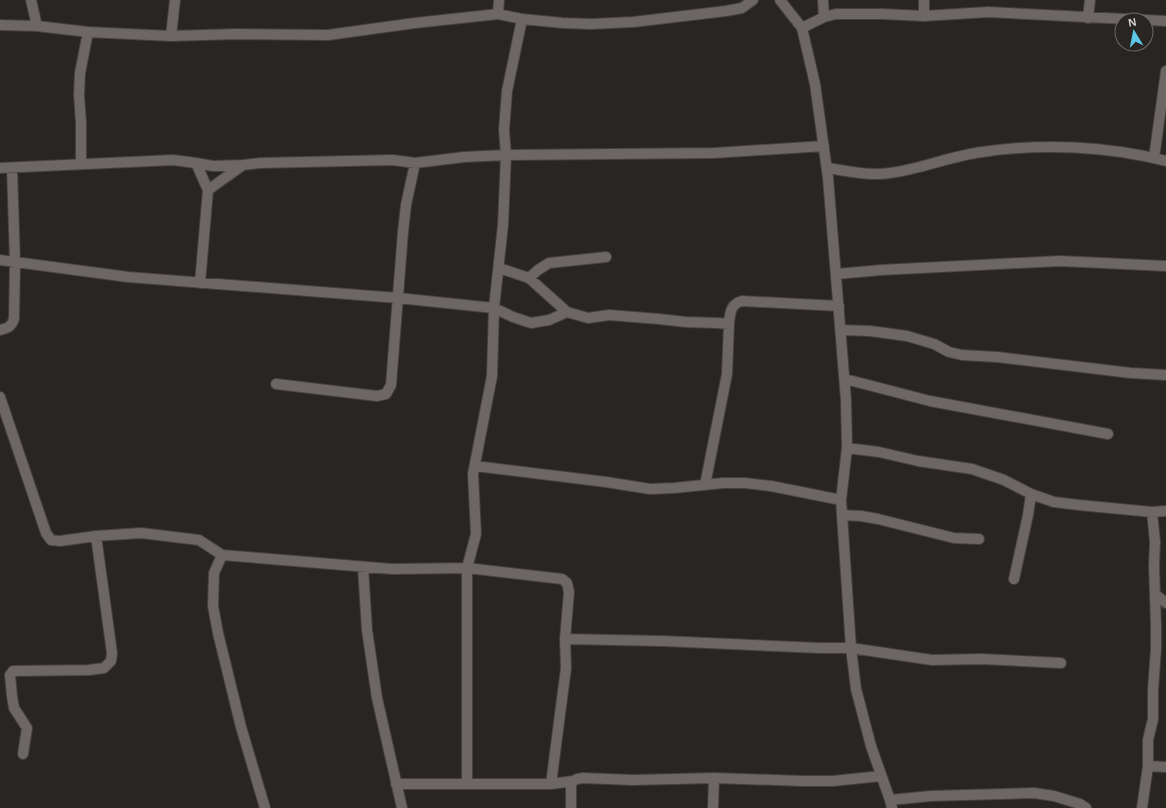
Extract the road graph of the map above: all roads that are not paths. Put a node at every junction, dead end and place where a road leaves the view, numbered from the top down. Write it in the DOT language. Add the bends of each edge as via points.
graph roads {
  1 [pos="31,0"];
  2 [pos="175,0"];
  3 [pos="499,0"];
  4 [pos="753,0"];
  5 [pos="780,0"];
  6 [pos="823,0"];
  7 [pos="924,0"];
  8 [pos="1090,0"];
  9 [pos="498,14"];
  10 [pos="924,16"];
  11 [pos="824,17"];
  12 [pos="522,18"];
  13 [pos="1088,18"];
  14 [pos="1166,21"];
  15 [pos="0,26"];
  16 [pos="37,26"];
  17 [pos="802,28"];
  18 [pos="88,32"];
  19 [pos="170,36"];
  20 [pos="1166,70"];
  21 [pos="824,146"];
  22 [pos="506,155"];
  23 [pos="1154,158"];
  24 [pos="1166,161"];
  25 [pos="196,162"];
  26 [pos="415,163"];
  27 [pos="81,164"];
  28 [pos="243,165"];
  29 [pos="0,168"];
  30 [pos="12,168"];
  31 [pos="827,168"];
  32 [pos="208,190"];
  33 [pos="606,257"];
  34 [pos="0,260"];
  35 [pos="15,262"];
  36 [pos="1166,266"];
  37 [pos="499,268"];
  38 [pos="837,274"];
  39 [pos="529,278"];
  40 [pos="200,282"];
  41 [pos="398,298"];
  42 [pos="839,306"];
  43 [pos="494,308"];
  44 [pos="567,312"];
  45 [pos="729,324"];
  46 [pos="0,330"];
  47 [pos="841,330"];
  48 [pos="1166,375"];
  49 [pos="845,379"];
  50 [pos="276,384"];
  51 [pos="0,397"];
  52 [pos="1108,434"];
  53 [pos="847,448"];
  54 [pos="475,466"];
  55 [pos="705,485"];
  56 [pos="1032,494"];
  57 [pos="841,500"];
  58 [pos="1166,511"];
  59 [pos="1152,512"];
  60 [pos="842,515"];
  61 [pos="96,536"];
  62 [pos="979,539"];
  63 [pos="222,556"];
  64 [pos="363,567"];
  65 [pos="467,568"];
  66 [pos="1014,579"];
  67 [pos="1155,594"];
  68 [pos="1166,603"];
  69 [pos="1166,617"];
  70 [pos="1156,626"];
  71 [pos="565,639"];
  72 [pos="851,648"];
  73 [pos="1061,663"];
  74 [pos="23,754"];
  75 [pos="1148,766"];
  76 [pos="1166,767"];
  77 [pos="881,776"];
  78 [pos="714,778"];
  79 [pos="573,781"];
  80 [pos="396,784"];
  81 [pos="467,784"];
  82 [pos="551,784"];
  83 [pos="891,804"];
  84 [pos="265,808"];
  85 [pos="402,808"];
  86 [pos="571,808"];
  87 [pos="713,808"];
  88 [pos="1086,808"];
  89 [pos="1142,808"];
  1 -- 16 [label="street"];
  2 -- 19 [label="street"];
  3 -- 9 [label="street"];
  4 -- 12 [label="street" via="742,8 726,11 633,22 562,23"];
  5 -- 17 [label="street"];
  6 -- 11 [label="street"];
  7 -- 10 [label="street"];
  8 -- 13 [label="street"];
  9 -- 12 [label="street"];
  9 -- 19 [label="street" via="328,35"];
  10 -- 11 [label="street" via="836,14"];
  10 -- 13 [label="street" via="988,12"];
  11 -- 17 [label="street"];
  12 -- 22 [label="street" via="507,91 504,130"];
  13 -- 14 [label="street"];
  15 -- 16 [label="street"];
  16 -- 18 [label="street"];
  17 -- 21 [label="street" via="815,84"];
  18 -- 19 [label="street"];
  18 -- 27 [label="street" via="80,73"];
  20 -- 23 [label="street"];
  21 -- 22 [label="street" via="714,153"];
  21 -- 31 [label="street"];
  22 -- 26 [label="street"];
  22 -- 37 [label="street"];
  23 -- 24 [label="street"];
  23 -- 31 [label="street" via="1107,150 1059,147 982,152 890,173 871,174"];
  25 -- 27 [label="street" via="173,160"];
  25 -- 28 [label="street" via="213,166"];
  25 -- 32 [label="street"];
  26 -- 28 [label="street" via="385,160 260,162"];
  26 -- 41 [label="street" via="406,205"];
  27 -- 30 [label="street"];
  28 -- 32 [label="street"];
  29 -- 30 [label="street"];
  30 -- 35 [label="street"];
  31 -- 38 [label="street"];
  32 -- 40 [label="street"];
  33 -- 39 [label="street" via="549,263"];
  34 -- 35 [label="street"];
  35 -- 40 [label="street" via="104,274"];
  35 -- 46 [label="street" via="14,319 11,326"];
  36 -- 38 [label="street" via="1060,261"];
  37 -- 39 [label="street"];
  37 -- 43 [label="street"];
  38 -- 42 [label="street"];
  39 -- 44 [label="street"];
  40 -- 41 [label="street"];
  41 -- 43 [label="street"];
  41 -- 50 [label="street" via="391,385 386,394 377,396"];
  42 -- 45 [label="street" via="742,301 732,306"];
  42 -- 47 [label="street"];
  43 -- 44 [label="street" via="531,323 549,320"];
  43 -- 54 [label="street" via="492,376"];
  44 -- 45 [label="street" via="588,318 609,315"];
  45 -- 55 [label="street" via="727,374"];
  47 -- 48 [label="street" via="907,336 962,355"];
  47 -- 49 [label="street"];
  49 -- 52 [label="street" via="930,400"];
  49 -- 53 [label="street"];
  51 -- 61 [label="street" via="46,533 51,540 60,541"];
  53 -- 56 [label="street" via="972,469 1004,480"];
  53 -- 57 [label="street"];
  54 -- 55 [label="street" via="650,489"];
  54 -- 65 [label="street" via="473,474 476,534"];
  55 -- 57 [label="street" via="730,483 771,486"];
  56 -- 59 [label="street" via="1054,502 1079,506"];
  56 -- 66 [label="street"];
  57 -- 60 [label="street"];
  58 -- 59 [label="street"];
  59 -- 67 [label="street"];
  60 -- 62 [label="street" via="878,519 954,538"];
  60 -- 72 [label="street"];
  61 -- 63 [label="street" via="141,533 199,540"];
  61 -- 74 [label="street" via="111,661 104,668 89,670 13,671 10,675 14,708 27,728"];
  63 -- 64 [label="street"];
  63 -- 84 [label="street" via="214,573 213,606 241,727"];
  64 -- 65 [label="street" via="406,570"];
  64 -- 80 [label="street" via="367,630 377,698"];
  65 -- 71 [label="street" via="562,579 567,583 570,592"];
  65 -- 81 [label="street"];
  67 -- 68 [label="street"];
  67 -- 70 [label="street"];
  69 -- 70 [label="street"];
  70 -- 75 [label="street" via="1153,719 1148,740"];
  71 -- 72 [label="street"];
  71 -- 82 [label="street" via="566,668"];
  72 -- 73 [label="street" via="932,660"];
  72 -- 77 [label="street" via="856,689 870,746"];
  75 -- 76 [label="street"];
  75 -- 89 [label="street"];
  77 -- 78 [label="street" via="833,781"];
  77 -- 83 [label="street"];
  78 -- 79 [label="street" via="577,778"];
  78 -- 87 [label="street"];
  79 -- 82 [label="street"];
  79 -- 86 [label="street"];
  80 -- 81 [label="street"];
  80 -- 85 [label="street"];
  81 -- 82 [label="street"];
  83 -- 88 [label="street" via="931,796 1034,793 1054,796"];
}
